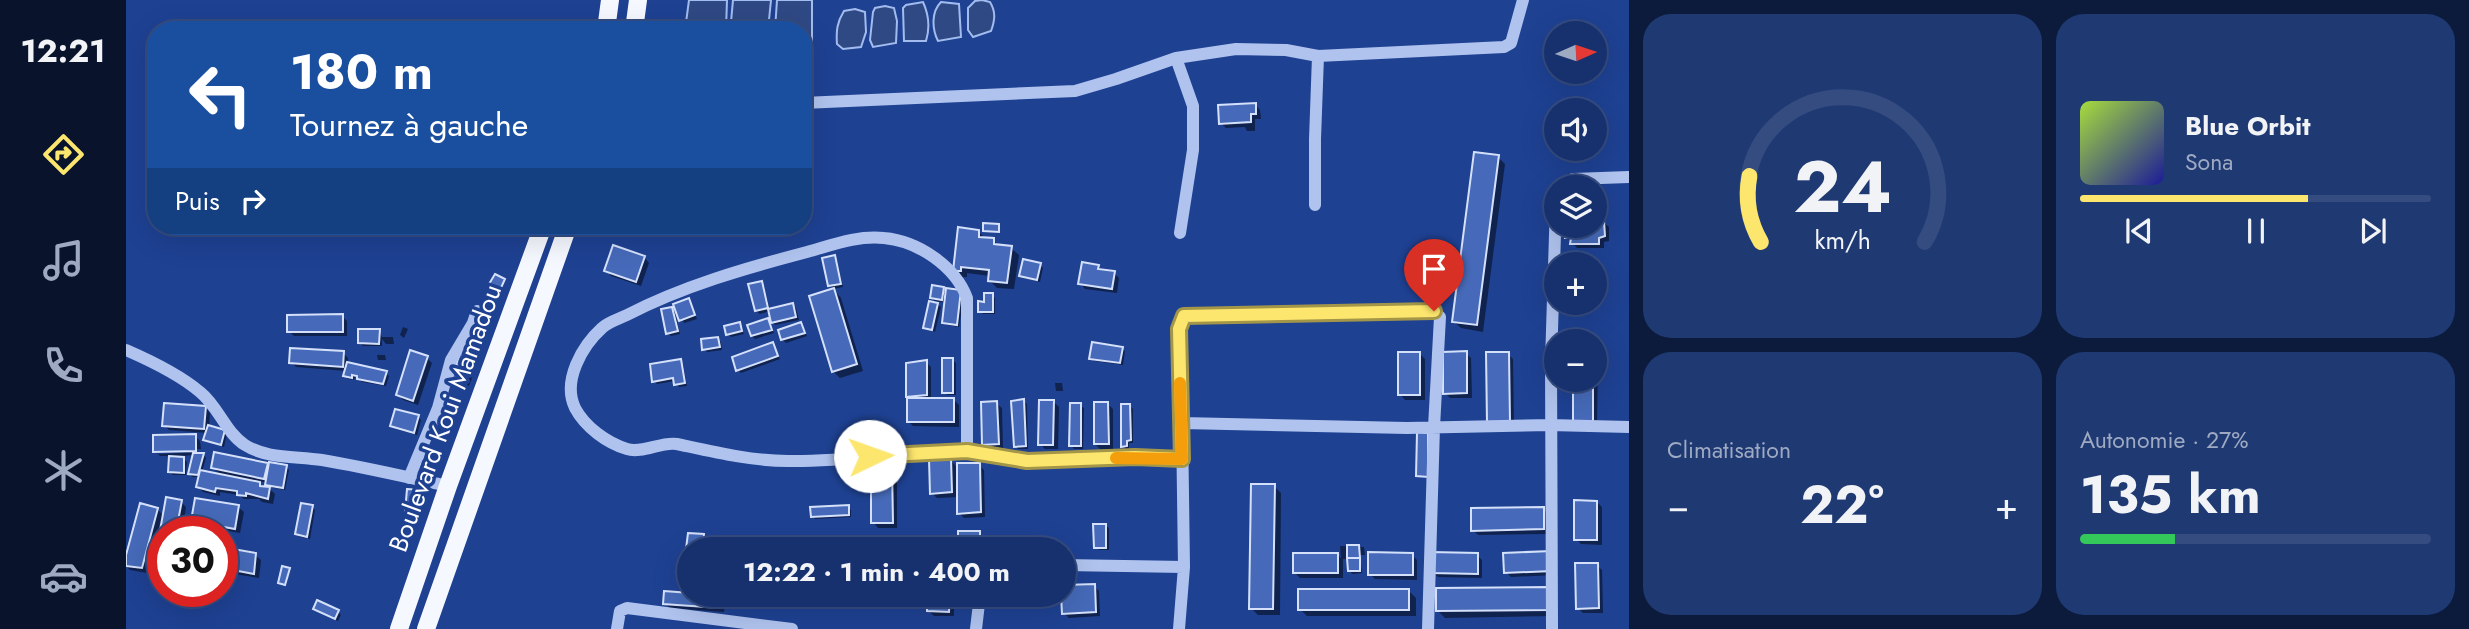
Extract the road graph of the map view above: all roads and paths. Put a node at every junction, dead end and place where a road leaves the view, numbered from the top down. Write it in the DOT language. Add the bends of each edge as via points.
graph roads {
  1 [pos="610,0"];
  2 [pos="638,0"];
  3 [pos="1523,0"];
  4 [pos="607,21"];
  5 [pos="635,21"];
  6 [pos="1318,56"];
  7 [pos="1176,58"];
  8 [pos="812,103"];
  9 [pos="1629,177"];
  10 [pos="1607,178"];
  11 [pos="1315,205"];
  12 [pos="1180,233"];
  13 [pos="540,235"];
  14 [pos="565,235"];
  15 [pos="1555,238"];
  16 [pos="478,310"];
  17 [pos="126,349"];
  18 [pos="1182,423"];
  19 [pos="1550,425"];
  20 [pos="1434,427"];
  21 [pos="1629,427"];
  22 [pos="967,451"];
  23 [pos="1182,459"];
  24 [pos="410,478"];
  25 [pos="448,486"];
  26 [pos="1076,565"];
  27 [pos="1184,567"];
  28 [pos="979,607"];
  29 [pos="704,623"];
  30 [pos="399,629"];
  31 [pos="426,629"];
  32 [pos="617,629"];
  33 [pos="792,629"];
  34 [pos="976,629"];
  35 [pos="1179,629"];
  36 [pos="1428,629"];
  37 [pos="1552,629"];
  1 -- 4 [label="main road"];
  2 -- 5 [label="main road"];
  3 -- 6 [label="street" via="1511,43 1504,47"];
  6 -- 7 [label="street" via="1236,49"];
  6 -- 11 [label="street"];
  7 -- 8 [label="street" via="1075,91"];
  7 -- 12 [label="street" via="1193,106"];
  9 -- 10 [label="street"];
  13 -- 25 [label="main road, Boulevard Koui Mamadou"];
  14 -- 31 [label="main road, Boulevard Koui Mamadou"];
  15 -- 19 [label="street"];
  16 -- 24 [label="street" via="451,360 439,408"];
  17 -- 24 [label="street" via="200,392 236,438 261,454 298,456"];
  18 -- 20 [label="street"];
  18 -- 20 [label="street" via="1179,329 1184,316 1434,311 1440,317"];
  18 -- 23 [label="street"];
  19 -- 20 [label="street"];
  19 -- 21 [label="street"];
  19 -- 37 [label="street"];
  20 -- 36 [label="street"];
  22 -- 22 [label="street" via="788,461 706,452 673,443 629,450 591,429 575,408 570,388 578,359 603,327 650,303 762,264 853,240 886,238 908,243 936,259 963,286 967,298"];
  22 -- 23 [label="street" via="1027,461"];
  23 -- 27 [label="street"];
  24 -- 25 [label="street"];
  25 -- 30 [label="main road, Boulevard Koui Mamadou"];
  26 -- 27 [label="street"];
  27 -- 35 [label="street"];
  28 -- 34 [label="street"];
  29 -- 32 [label="street" via="627,608 620,611"];
  29 -- 33 [label="street"];
}
